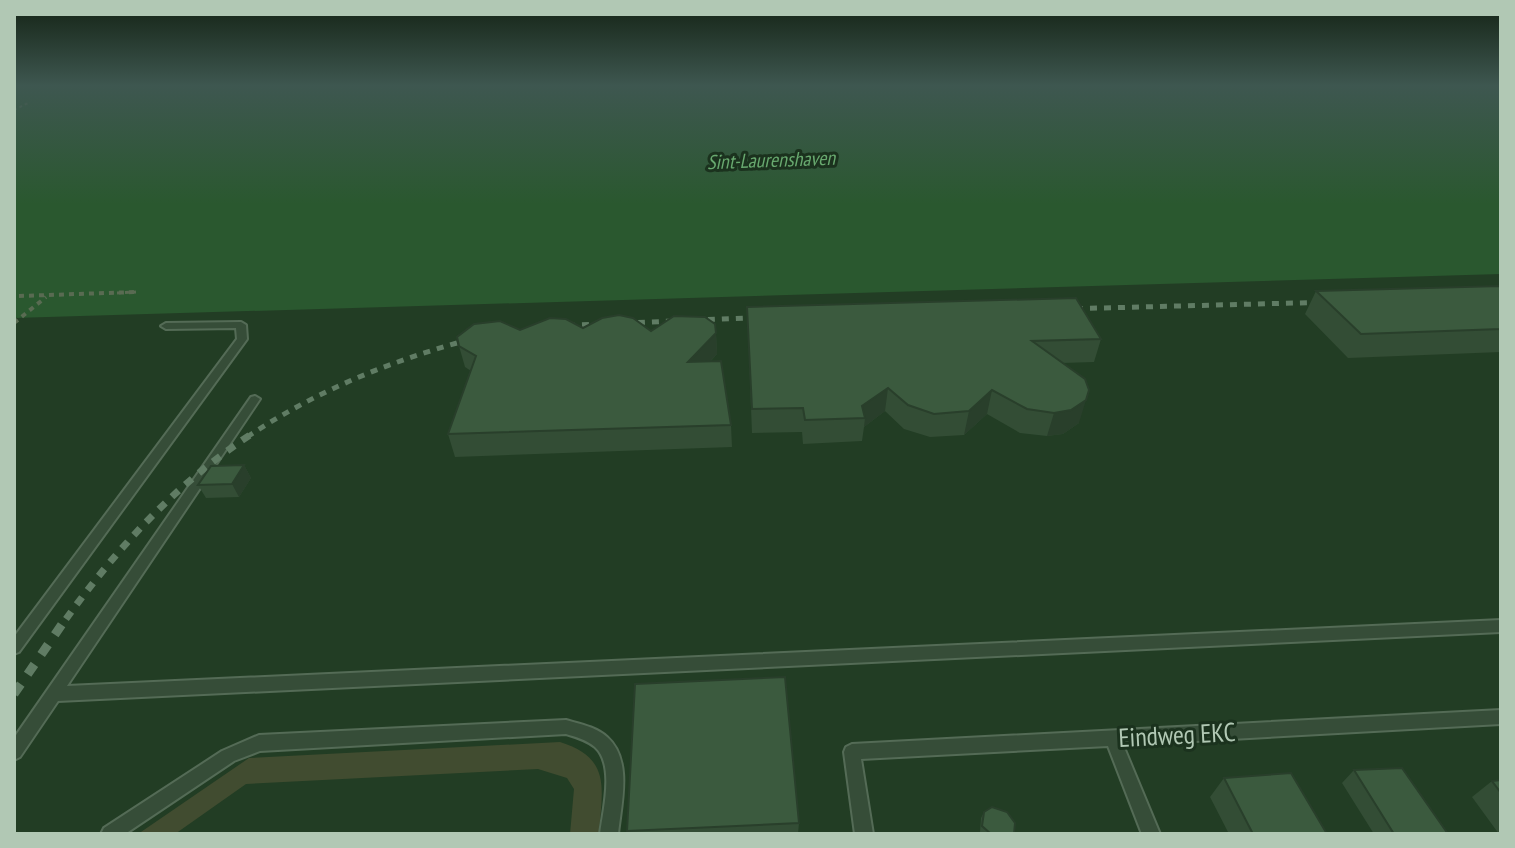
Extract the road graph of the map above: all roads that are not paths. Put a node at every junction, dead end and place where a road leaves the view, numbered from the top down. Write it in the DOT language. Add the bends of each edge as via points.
graph roads {
  1 [pos="166,326"];
  2 [pos="255,399"];
  3 [pos="1501,626"];
  4 [pos="14,648"];
  5 [pos="53,694"];
  6 [pos="1501,717"];
  7 [pos="1113,739"];
  8 [pos="14,752"];
  9 [pos="110,834"];
  10 [pos="609,834"];
  11 [pos="864,834"];
  12 [pos="1151,834"];
  1 -- 4 [label="lane" via="232,324 243,330 236,349"];
  2 -- 5 [label="lane"];
  3 -- 5 [label="lane"];
  5 -- 8 [label="lane"];
  6 -- 7 [label="lane, Eindweg EKC"];
  7 -- 11 [label="lane, Eindweg EKC" via="852,752"];
  7 -- 12 [label="lane"];
  9 -- 10 [label="lane" via="228,756 259,743 566,727 589,732 615,759"];
}
